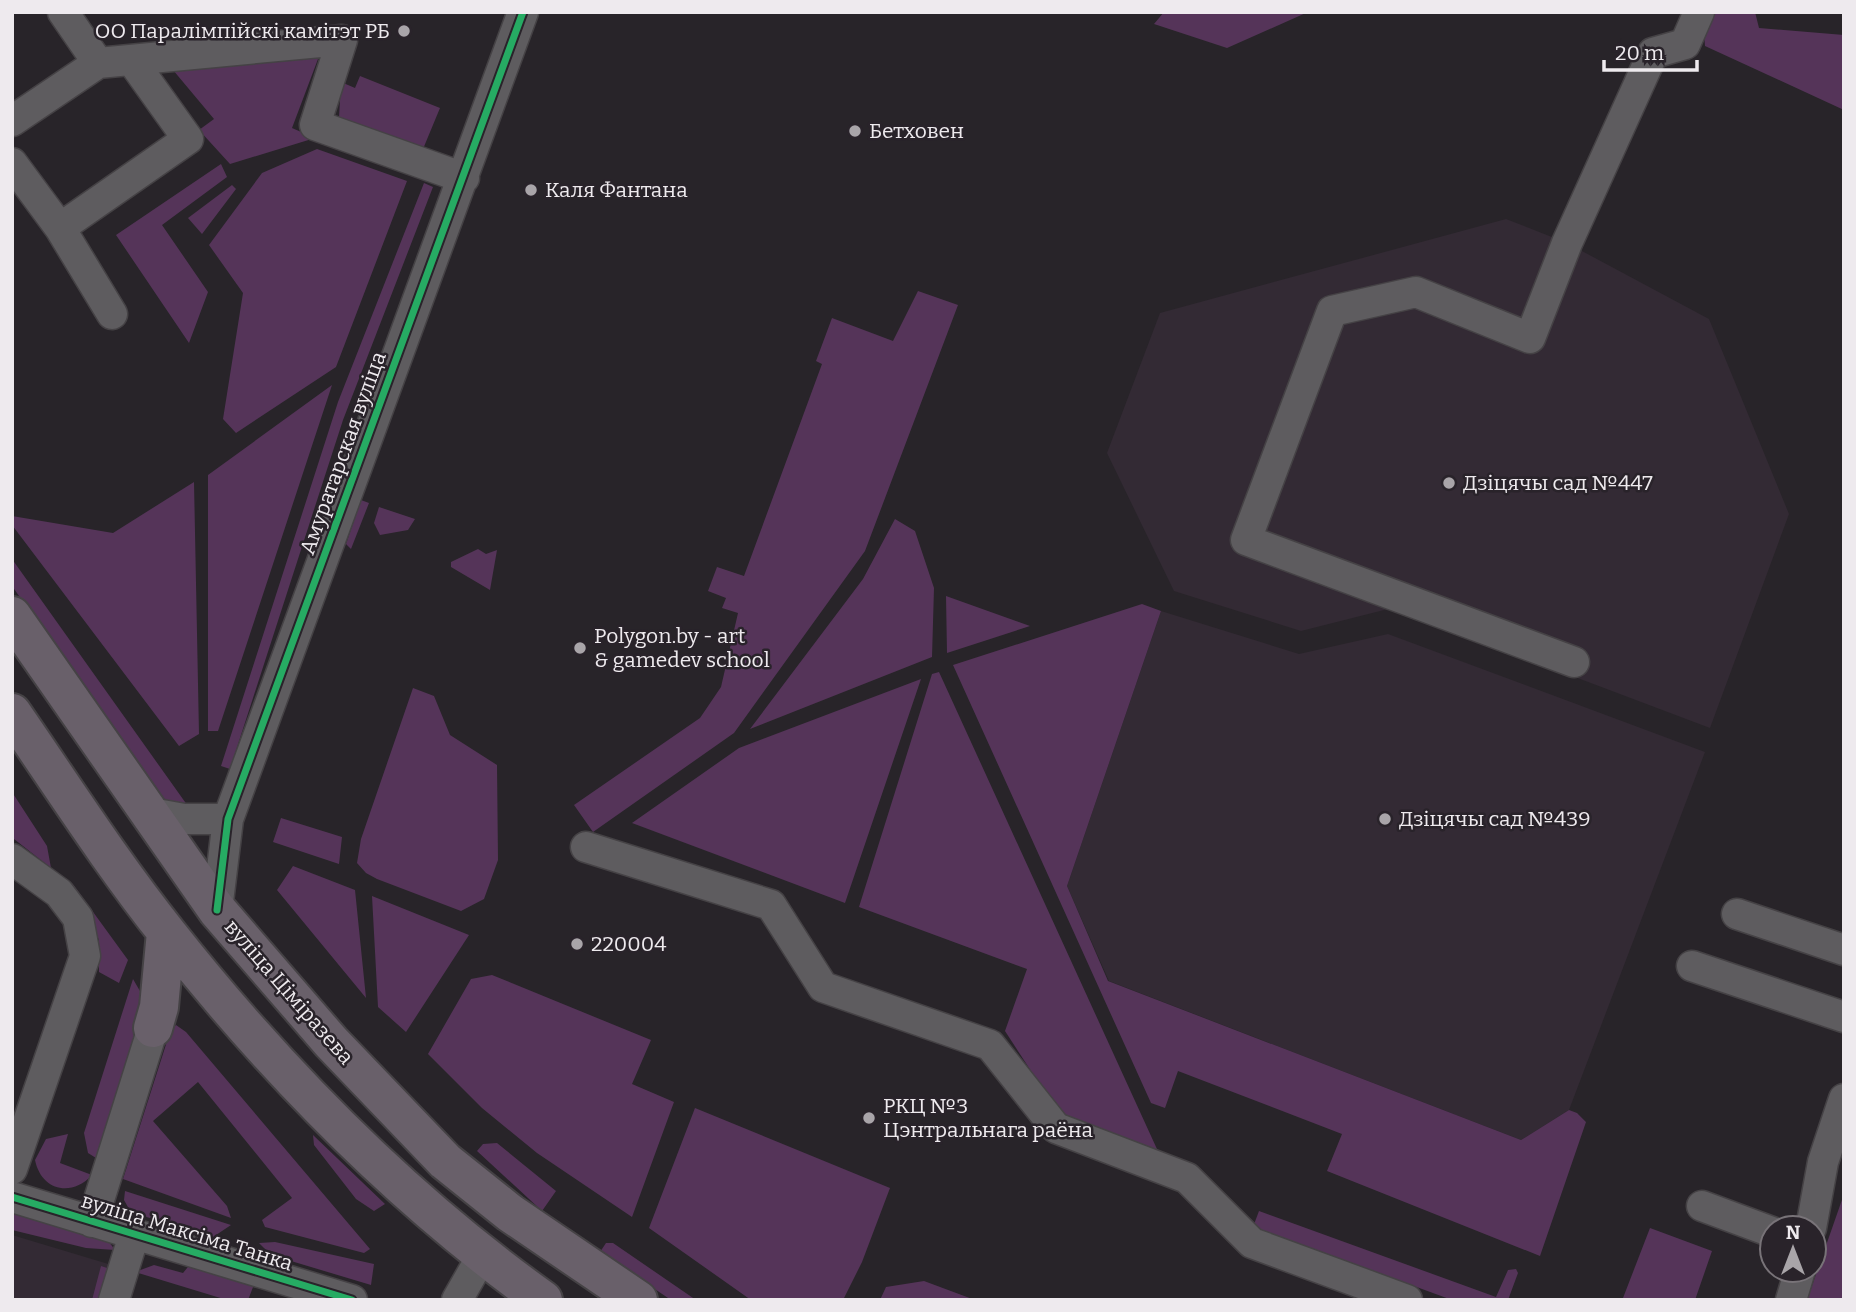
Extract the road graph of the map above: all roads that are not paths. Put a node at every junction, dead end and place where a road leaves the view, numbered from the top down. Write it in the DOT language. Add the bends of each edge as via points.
graph roads {
  1 [pos="63,12"];
  2 [pos="523,12"];
  3 [pos="1699,12"];
  4 [pos="133,62"];
  5 [pos="97,64"];
  6 [pos="12,121"];
  7 [pos="12,163"];
  8 [pos="464,178"];
  9 [pos="60,228"];
  10 [pos="112,314"];
  11 [pos="12,616"];
  12 [pos="1574,662"];
  13 [pos="12,712"];
  14 [pos="150,813"];
  15 [pos="228,819"];
  16 [pos="586,848"];
  17 [pos="12,859"];
  18 [pos="217,910"];
  19 [pos="1737,914"];
  20 [pos="166,932"];
  21 [pos="1844,950"];
  22 [pos="1692,966"];
  23 [pos="1844,1017"];
  24 [pos="238,1019"];
  25 [pos="153,1028"];
  26 [pos="1844,1099"];
  27 [pos="1833,1164"];
  28 [pos="12,1169"];
  29 [pos="12,1196"];
  30 [pos="1702,1206"];
  31 [pos="510,1213"];
  32 [pos="1816,1214"];
  33 [pos="92,1222"];
  34 [pos="1758,1227"];
  35 [pos="134,1235"];
  36 [pos="482,1256"];
  37 [pos="114,1300"];
  38 [pos="352,1300"];
  39 [pos="457,1300"];
  40 [pos="543,1300"];
  41 [pos="638,1300"];
  42 [pos="1407,1300"];
  1 -- 5 [label="street"];
  2 -- 8 [label="street, Амуратарская вуліца"];
  3 -- 12 [label="street" via="1685,44 1653,53 1567,243 1530,338 1416,292 1332,311 1246,540"];
  4 -- 5 [label="street"];
  4 -- 8 [label="street" via="342,40 315,125"];
  4 -- 9 [label="street" via="188,139"];
  5 -- 6 [label="street"];
  7 -- 9 [label="street"];
  8 -- 15 [label="street, Амуратарская вуліца"];
  9 -- 10 [label="street"];
  11 -- 14 [label="main road, вуліца Ціміразева"];
  13 -- 20 [label="main road"];
  14 -- 15 [label="street"];
  14 -- 18 [label="main road, вуліца Ціміразева"];
  15 -- 18 [label="street, Амуратарская вуліца"];
  16 -- 42 [label="street" via="771,905 822,987 990,1045 1056,1128 1187,1178 1252,1242"];
  17 -- 28 [label="street" via="60,893 78,918 85,956"];
  18 -- 31 [label="main road, вуліца Ціміразева" via="331,1042 445,1161"];
  19 -- 21 [label="street"];
  20 -- 24 [label="main road"];
  20 -- 25 [label="main road"];
  22 -- 23 [label="street"];
  24 -- 25 [label="main road" via="206,1008 185,1007"];
  24 -- 36 [label="main road" via="361,1151"];
  25 -- 33 [label="street"];
  26 -- 27 [label="street"];
  27 -- 32 [label="street"];
  29 -- 33 [label="street, вуліца Максіма Танка"];
  30 -- 34 [label="street"];
  31 -- 36 [label="main road"];
  31 -- 41 [label="main road, вуліца Ціміразева"];
  33 -- 35 [label="street, вуліца Максіма Танка"];
  35 -- 37 [label="street"];
  35 -- 38 [label="street, вуліца Максіма Танка"];
  36 -- 39 [label="street"];
  36 -- 40 [label="main road"];
}
